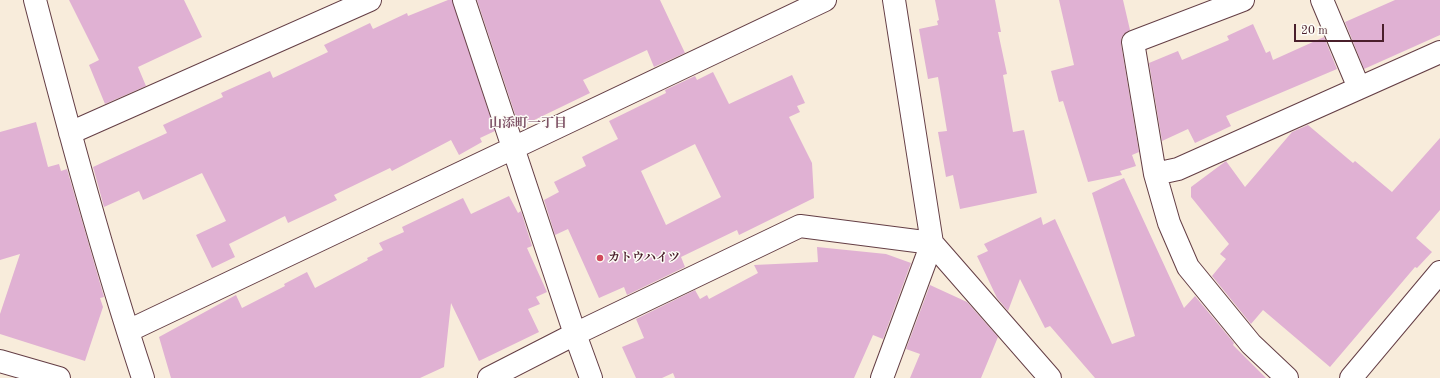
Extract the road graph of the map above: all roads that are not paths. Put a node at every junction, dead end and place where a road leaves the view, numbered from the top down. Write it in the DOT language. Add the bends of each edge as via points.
graph roads {
  1 [pos="35,0"];
  2 [pos="370,0"];
  3 [pos="464,0"];
  4 [pos="825,0"];
  5 [pos="894,0"];
  6 [pos="1243,0"];
  7 [pos="1322,0"];
  8 [pos="1440,52"];
  9 [pos="1359,88"];
  10 [pos="70,134"];
  11 [pos="513,149"];
  12 [pos="1155,174"];
  13 [pos="932,244"];
  14 [pos="1440,272"];
  15 [pos="128,331"];
  16 [pos="575,334"];
  17 [pos="0,361"];
  18 [pos="59,378"];
  19 [pos="143,378"];
  20 [pos="489,378"];
  21 [pos="591,378"];
  22 [pos="882,378"];
  23 [pos="1050,378"];
  24 [pos="1287,378"];
  25 [pos="1351,378"];
  1 -- 10 [label="street"];
  2 -- 10 [label="street"];
  3 -- 11 [label="street"];
  4 -- 11 [label="street"];
  5 -- 13 [label="street"];
  6 -- 12 [label="street" via="1133,42"];
  7 -- 9 [label="street"];
  8 -- 9 [label="street"];
  9 -- 12 [label="street" via="1178,169"];
  10 -- 15 [label="street"];
  11 -- 15 [label="street"];
  11 -- 16 [label="street"];
  12 -- 24 [label="street" via="1169,223 1188,267 1251,344"];
  13 -- 16 [label="street" via="800,226"];
  13 -- 22 [label="street"];
  13 -- 23 [label="street"];
  14 -- 25 [label="street"];
  15 -- 19 [label="street"];
  16 -- 20 [label="street"];
  16 -- 21 [label="street"];
  17 -- 18 [label="street"];
}
